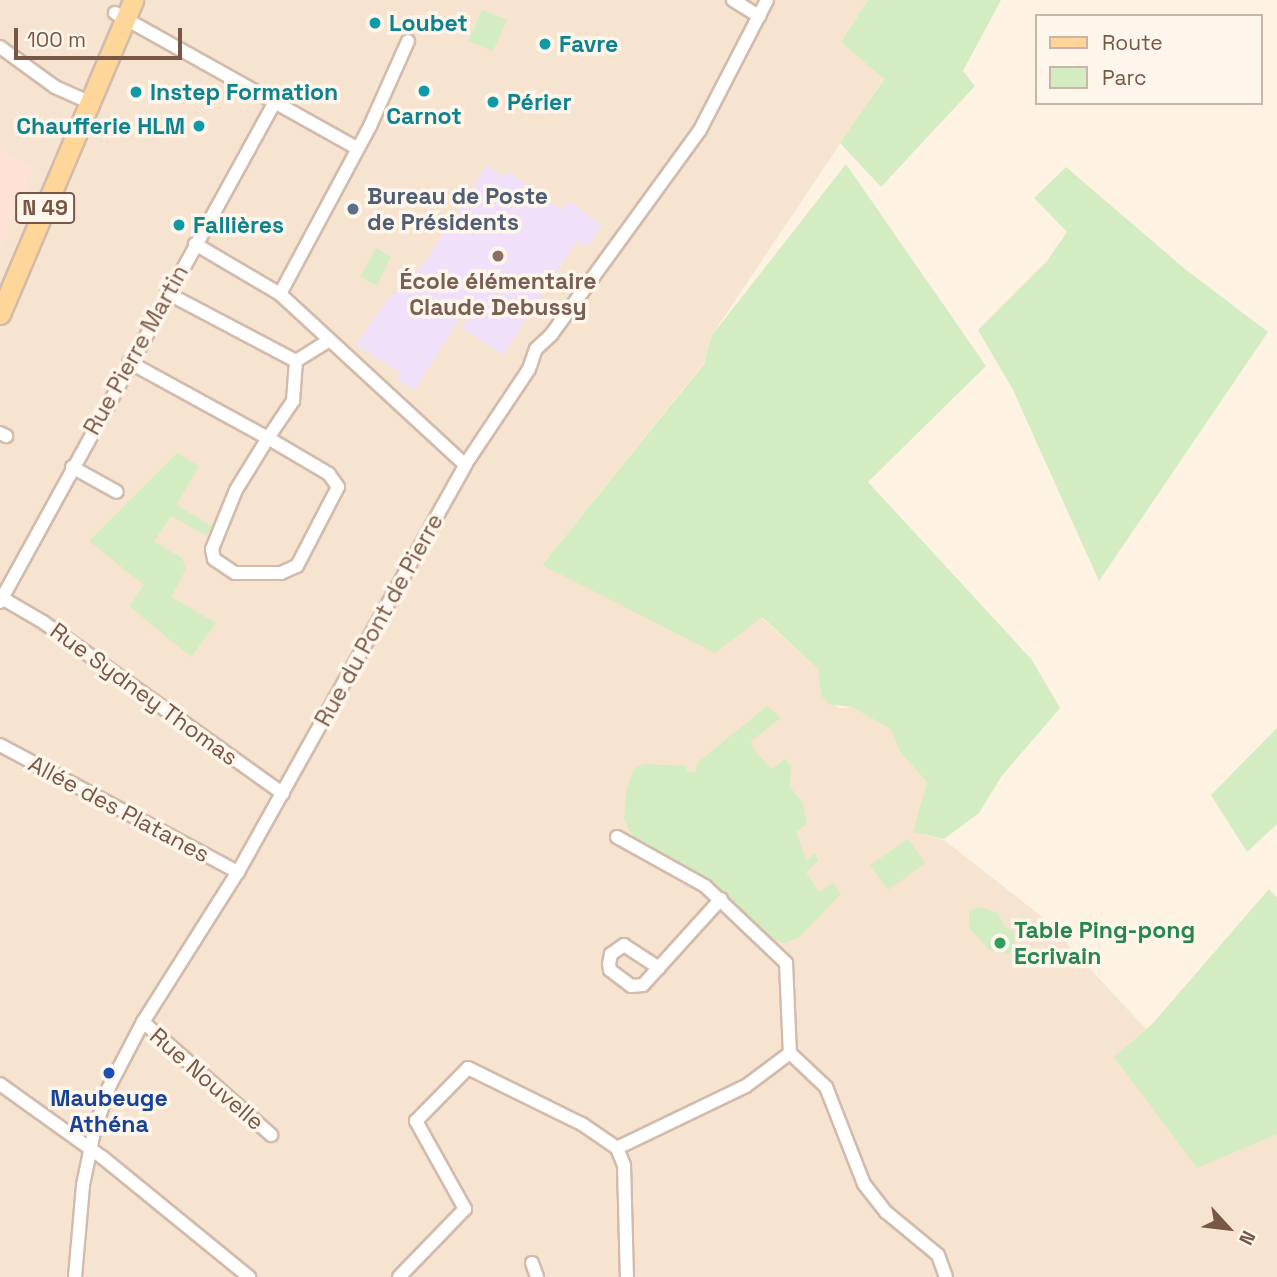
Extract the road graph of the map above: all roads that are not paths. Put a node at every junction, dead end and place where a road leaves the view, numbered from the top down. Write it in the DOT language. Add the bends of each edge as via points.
graph roads {
  1 [pos="133,0"];
  2 [pos="733,0"];
  3 [pos="767,0"];
  4 [pos="121,11"];
  5 [pos="759,16"];
  6 [pos="408,41"];
  7 [pos="0,47"];
  8 [pos="84,99"];
  9 [pos="276,100"];
  10 [pos="357,148"];
  11 [pos="195,244"];
  12 [pos="0,287"];
  13 [pos="167,293"];
  14 [pos="280,294"];
  15 [pos="0,314"];
  16 [pos="329,340"];
  17 [pos="296,360"];
  18 [pos="129,362"];
  19 [pos="268,438"];
  20 [pos="465,465"];
  21 [pos="72,467"];
  22 [pos="117,492"];
  23 [pos="1,600"];
  24 [pos="0,745"];
  25 [pos="283,794"];
  26 [pos="617,836"];
  27 [pos="238,872"];
  28 [pos="721,899"];
  29 [pos="659,968"];
  30 [pos="143,1022"];
  31 [pos="790,1053"];
  32 [pos="0,1084"];
  33 [pos="271,1135"];
  34 [pos="617,1148"];
  35 [pos="90,1151"];
  36 [pos="532,1263"];
  37 [pos="75,1277"];
  38 [pos="249,1277"];
  39 [pos="399,1277"];
  40 [pos="537,1277"];
  41 [pos="627,1277"];
  42 [pos="946,1277"];
  1 -- 4 [label="main road, N 49"];
  2 -- 5 [label="street"];
  3 -- 5 [label="street, Rue du Pont de Pierre"];
  4 -- 8 [label="main road, N 49"];
  4 -- 9 [label="street"];
  5 -- 20 [label="street, Rue du Pont de Pierre" via="699,130 551,335 536,349 529,369"];
  6 -- 10 [label="street"];
  7 -- 8 [label="street" via="55,87"];
  8 -- 12 [label="main road, N 49"];
  8 -- 15 [label="main road, N 49"];
  9 -- 10 [label="street"];
  9 -- 11 [label="street, Rue Pierre Martin"];
  10 -- 14 [label="street"];
  11 -- 13 [label="street, Rue Pierre Martin"];
  11 -- 14 [label="street"];
  13 -- 17 [label="street"];
  13 -- 18 [label="street, Rue Pierre Martin"];
  14 -- 16 [label="street"];
  16 -- 17 [label="street"];
  16 -- 20 [label="street"];
  17 -- 19 [label="street" via="293,401"];
  18 -- 19 [label="street"];
  18 -- 21 [label="street, Rue Pierre Martin"];
  19 -- 19 [label="street" via="329,474 338,487 297,566 290,572 243,575 214,559 212,549 236,490"];
  20 -- 25 [label="street, Rue du Pont de Pierre"];
  21 -- 22 [label="street"];
  21 -- 23 [label="street, Rue Pierre Martin"];
  23 -- 25 [label="street, Rue Sydney Thomas" via="54,629"];
  24 -- 27 [label="street, Allée des Platanes"];
  25 -- 27 [label="street, Rue du Pont de Pierre"];
  26 -- 28 [label="street" via="659,857"];
  27 -- 30 [label="street, Rue du Pont de Pierre"];
  28 -- 29 [label="street"];
  28 -- 31 [label="street" via="786,963"];
  30 -- 33 [label="street, Rue Nouvelle"];
  30 -- 35 [label="street, Rue du Pont de Pierre" via="109,1087"];
  31 -- 34 [label="street" via="746,1086"];
  31 -- 42 [label="street" via="826,1087 864,1184 886,1212 938,1255"];
  32 -- 35 [label="street"];
  34 -- 39 [label="street" via="582,1124 468,1068 416,1121 465,1209"];
  34 -- 41 [label="street" via="624,1166"];
  35 -- 37 [label="street, Rue du Pont de Pierre"];
  35 -- 38 [label="street"];
  36 -- 40 [label="street"];
}
